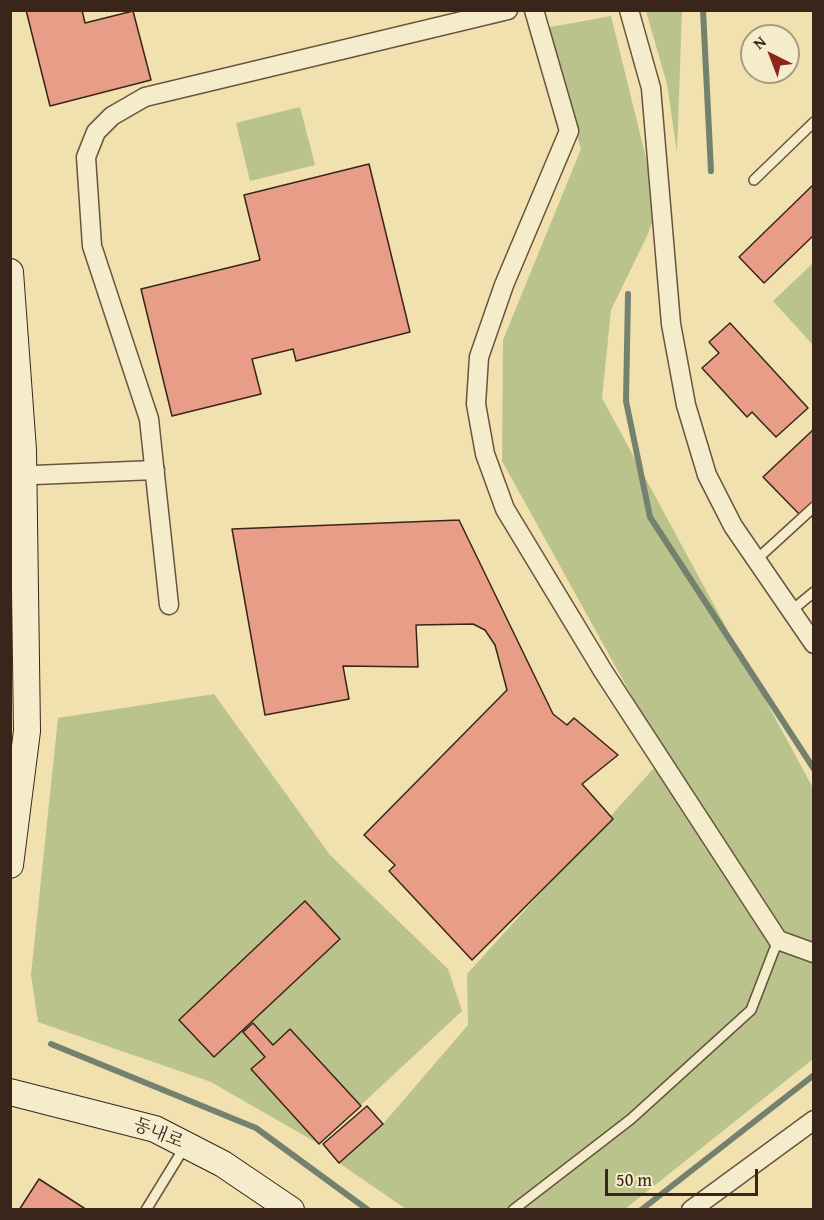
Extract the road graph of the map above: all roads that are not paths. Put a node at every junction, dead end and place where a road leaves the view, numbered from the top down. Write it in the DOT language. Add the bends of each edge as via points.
graph roads {
  1 [pos="508,10"];
  2 [pos="534,10"];
  3 [pos="629,10"];
  4 [pos="813,122"];
  5 [pos="754,180"];
  6 [pos="10,272"];
  7 [pos="155,470"];
  8 [pos="17,475"];
  9 [pos="813,507"];
  10 [pos="756,560"];
  11 [pos="813,592"];
  12 [pos="169,605"];
  13 [pos="791,611"];
  14 [pos="813,644"];
  15 [pos="10,865"];
  16 [pos="778,940"];
  17 [pos="813,953"];
  18 [pos="10,1092"];
  19 [pos="813,1120"];
  20 [pos="186,1145"];
  21 [pos="146,1209"];
  22 [pos="291,1209"];
  23 [pos="513,1209"];
  24 [pos="691,1209"];
  1 -- 7 [label="street" via="145,97 112,116 96,132 86,157 92,246 149,419"];
  2 -- 16 [label="street" via="569,131 504,285 479,357 476,404 485,454 506,509 603,671"];
  3 -- 10 [label="street" via="651,88 671,324 686,405 707,475"];
  4 -- 5 [label="lane"];
  6 -- 8 [label="street"];
  7 -- 8 [label="street"];
  7 -- 12 [label="street"];
  8 -- 15 [label="street" via="27,731"];
  9 -- 10 [label="lane"];
  10 -- 13 [label="street"];
  11 -- 13 [label="lane"];
  13 -- 14 [label="street"];
  16 -- 17 [label="street"];
  16 -- 23 [label="lane" via="751,1010 631,1119"];
  18 -- 20 [label="street, 동내로" via="155,1129"];
  19 -- 24 [label="street"];
  20 -- 21 [label="lane"];
  20 -- 22 [label="street, 동내로" via="223,1164"];
}
